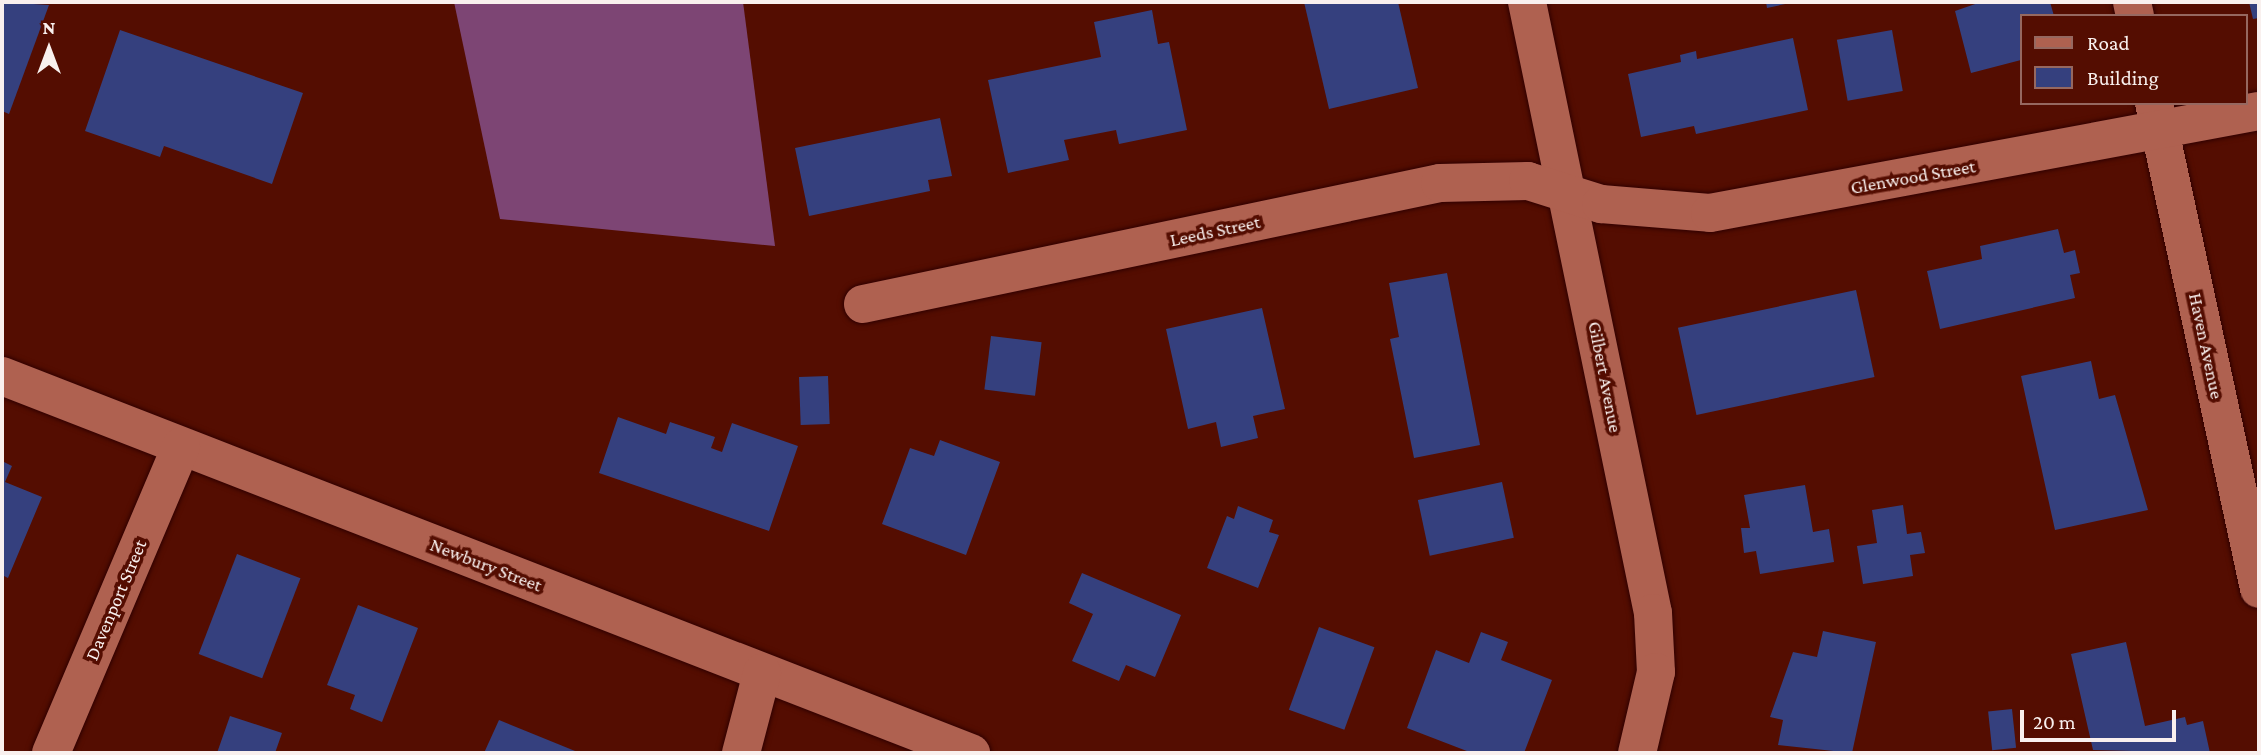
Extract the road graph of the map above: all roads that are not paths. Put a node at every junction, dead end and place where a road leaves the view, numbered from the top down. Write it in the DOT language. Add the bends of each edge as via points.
graph roads {
  1 [pos="1527,2"];
  2 [pos="2259,111"];
  3 [pos="2157,118"];
  4 [pos="1568,189"];
  5 [pos="863,304"];
  6 [pos="2,376"];
  7 [pos="181,446"];
  8 [pos="2259,589"];
  9 [pos="762,673"];
  10 [pos="51,753"];
  11 [pos="741,753"];
  12 [pos="971,753"];
  13 [pos="1637,753"];
  1 -- 4 [label="street, Gilbert Avenue"];
  2 -- 3 [label="street, Glenwood Street"];
  3 -- 4 [label="street, Glenwood Street" via="1710,213 1646,212 1601,204"];
  3 -- 8 [label="street, Haven Avenue"];
  4 -- 5 [label="street, Leeds Street" via="1528,181 1440,183"];
  4 -- 13 [label="street, Gilbert Avenue" via="1653,613 1656,672"];
  6 -- 7 [label="street, Newbury Street"];
  7 -- 9 [label="street, Newbury Street"];
  7 -- 10 [label="street, Davenport Street"];
  9 -- 11 [label="street"];
  9 -- 12 [label="street, Newbury Street"];
}
